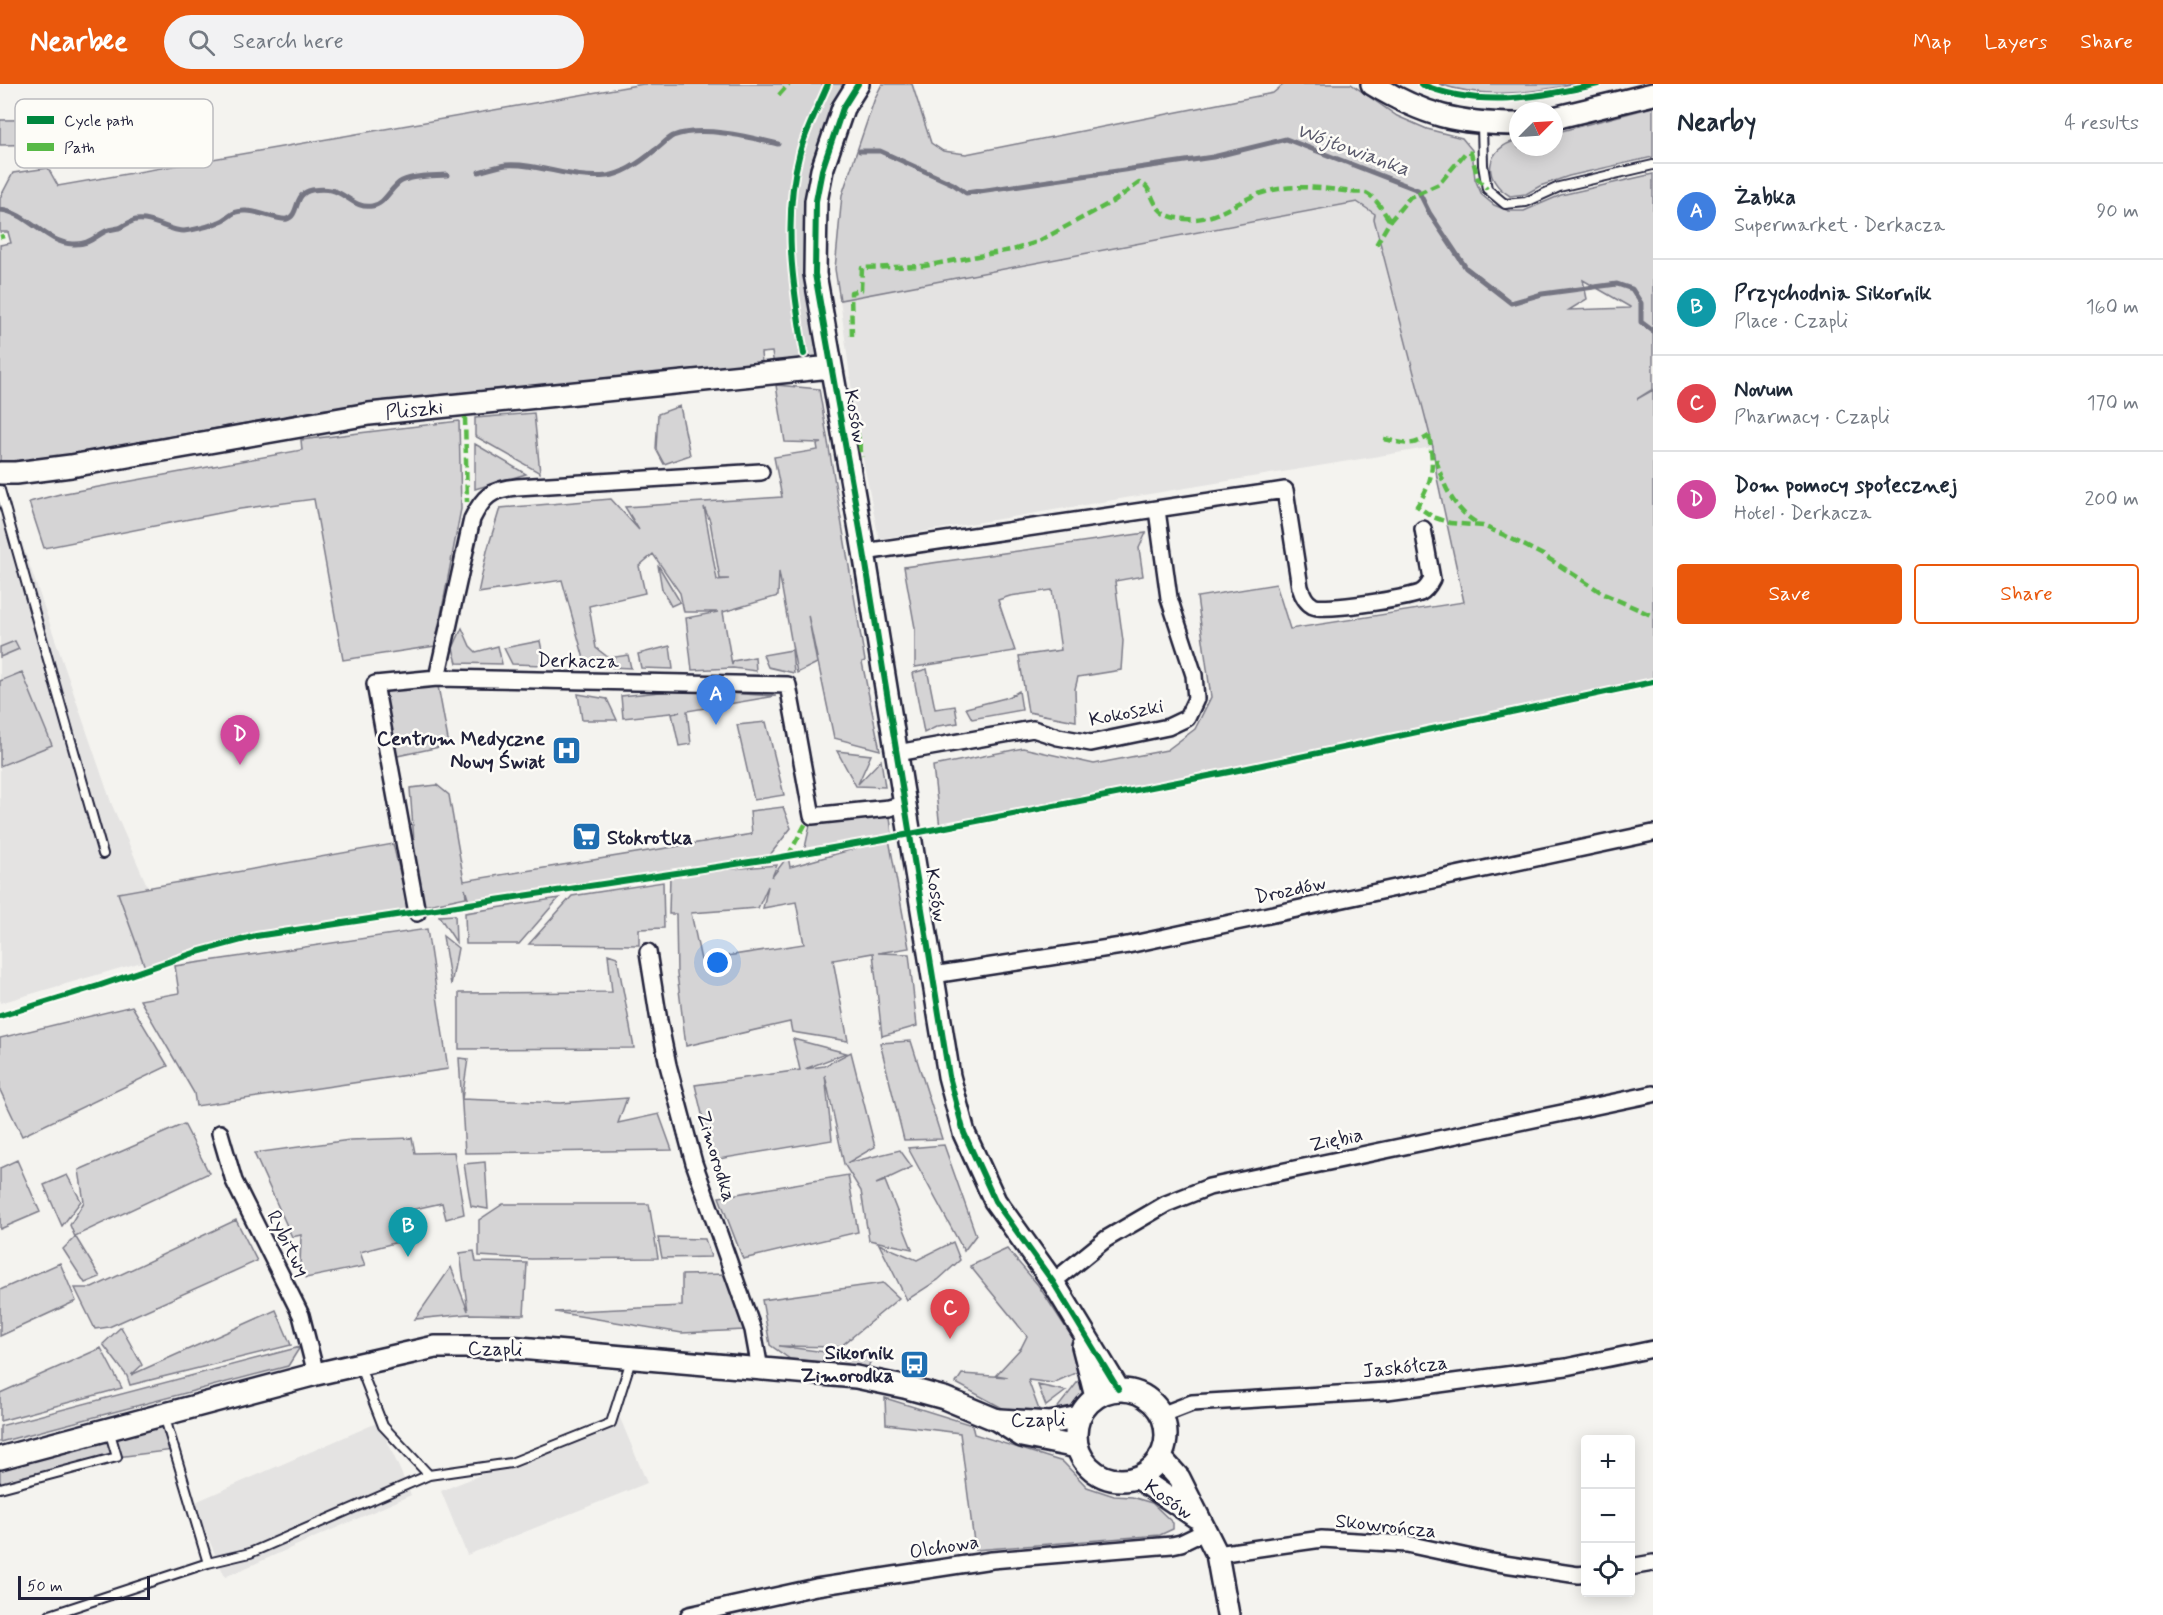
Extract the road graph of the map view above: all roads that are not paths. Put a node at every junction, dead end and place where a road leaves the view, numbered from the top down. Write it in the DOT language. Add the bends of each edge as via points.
graph roads {
  1 [pos="858,84"];
  2 [pos="1372,84"];
  3 [pos="1653,94"];
  4 [pos="1563,116"];
  5 [pos="1482,124"];
  6 [pos="1509,124"];
  7 [pos="1653,165"];
  8 [pos="831,367"];
  9 [pos="761,472"];
  10 [pos="0,473"];
  11 [pos="0,490"];
  12 [pos="1157,510"];
  13 [pos="1423,529"];
  14 [pos="864,552"];
  15 [pos="437,678"];
  16 [pos="897,753"];
  17 [pos="904,804"];
  18 [pos="1653,833"];
  19 [pos="103,854"];
  20 [pos="417,913"];
  21 [pos="648,951"];
  22 [pos="933,975"];
  23 [pos="1653,1094"];
  24 [pos="220,1133"];
  25 [pos="1053,1282"];
  26 [pos="1077,1322"];
  27 [pos="1653,1349"];
  28 [pos="633,1357"];
  29 [pos="358,1364"];
  30 [pos="760,1369"];
  31 [pos="316,1374"];
  32 [pos="1118,1389"];
  33 [pos="1096,1397"];
  34 [pos="164,1414"];
  35 [pos="1161,1415"];
  36 [pos="1079,1417"];
  37 [pos="997,1420"];
  38 [pos="109,1429"];
  39 [pos="1077,1447"];
  40 [pos="1160,1457"];
  41 [pos="0,1458"];
  42 [pos="429,1474"];
  43 [pos="1137,1477"];
  44 [pos="0,1488"];
  45 [pos="1203,1526"];
  46 [pos="1217,1554"];
  47 [pos="208,1563"];
  48 [pos="1653,1563"];
  49 [pos="1635,1566"];
  50 [pos="1581,1575"];
  51 [pos="50,1615"];
  52 [pos="689,1615"];
  53 [pos="1228,1615"];
  1 -- 8 [label="street, Kosów" via="832,136 816,201 815,274"];
  2 -- 5 [label="street" via="1417,109"];
  3 -- 4 [label="street"];
  5 -- 6 [label="street"];
  5 -- 7 [label="lane" via="1486,189 1505,204 1526,202 1558,187"];
  8 -- 10 [label="street, Pliszki" via="358,415 70,466"];
  8 -- 14 [label="street, Kosów"];
  9 -- 15 [label="street" via="517,487 488,495 472,519"];
  11 -- 19 [label="lane"];
  12 -- 13 [label="street" via="1285,490 1300,587 1306,601 1322,609 1424,590 1432,579"];
  12 -- 14 [label="street"];
  12 -- 16 [label="street, Kokoszki" via="1169,598 1194,675 1196,699 1186,718 1168,728 1091,743 1033,729"];
  14 -- 16 [label="street, Kosów"];
  15 -- 17 [label="street, Derkacza" via="788,685 812,816"];
  15 -- 20 [label="street, Derkacza" via="375,684"];
  16 -- 17 [label="street, Kosów"];
  17 -- 22 [label="street, Kosów"];
  18 -- 22 [label="street, Drozdów" via="1128,945"];
  21 -- 30 [label="street, Zimorodka" via="668,1065 692,1155 753,1330"];
  22 -- 25 [label="street, Kosów" via="949,1076 964,1133 995,1201"];
  23 -- 25 [label="street, Ziębia" via="1209,1187 1166,1204 1106,1239"];
  24 -- 31 [label="street, Rybitwy" via="234,1181 301,1315"];
  25 -- 26 [label="street, Kosów"];
  26 -- 32 [label="street, Kosów"];
  26 -- 33 [label="street, Kosów"];
  27 -- 35 [label="street, Jaskółcza" via="1566,1367 1388,1391 1192,1403"];
  28 -- 29 [label="street, Czapli" via="508,1347 435,1347"];
  28 -- 30 [label="street, Czapli"];
  28 -- 42 [label="lane" via="612,1423 511,1463"];
  29 -- 31 [label="street, Czapli"];
  29 -- 42 [label="lane" via="383,1426"];
  30 -- 37 [label="street, Czapli" via="883,1382 944,1398"];
  31 -- 34 [label="street, Czapli"];
  32 -- 33 [label="street"];
  32 -- 35 [label="street" via="1138,1393"];
  33 -- 36 [label="street"];
  34 -- 38 [label="street, Czapli"];
  34 -- 47 [label="lane"];
  35 -- 40 [label="street" via="1166,1436"];
  36 -- 37 [label="street, Czapli" via="1050,1423"];
  36 -- 39 [label="street"];
  37 -- 39 [label="street, Czapli" via="1022,1436"];
  38 -- 41 [label="street, Czapli"];
  38 -- 44 [label="lane" via="117,1457"];
  39 -- 43 [label="street" via="1094,1472 1123,1480"];
  40 -- 43 [label="street"];
  40 -- 45 [label="street, Kosów" via="1179,1478"];
  42 -- 47 [label="lane" via="250,1553"];
  43 -- 45 [label="street, Kosów"];
  45 -- 46 [label="street, Kosów"];
  45 -- 52 [label="street, Olchowa" via="1181,1543 992,1560 816,1587"];
  46 -- 50 [label="street, Skowrończa" via="1322,1539 1407,1544 1491,1562"];
  46 -- 53 [label="street, Kosów"];
  47 -- 51 [label="lane"];
  48 -- 49 [label="street"];
}
